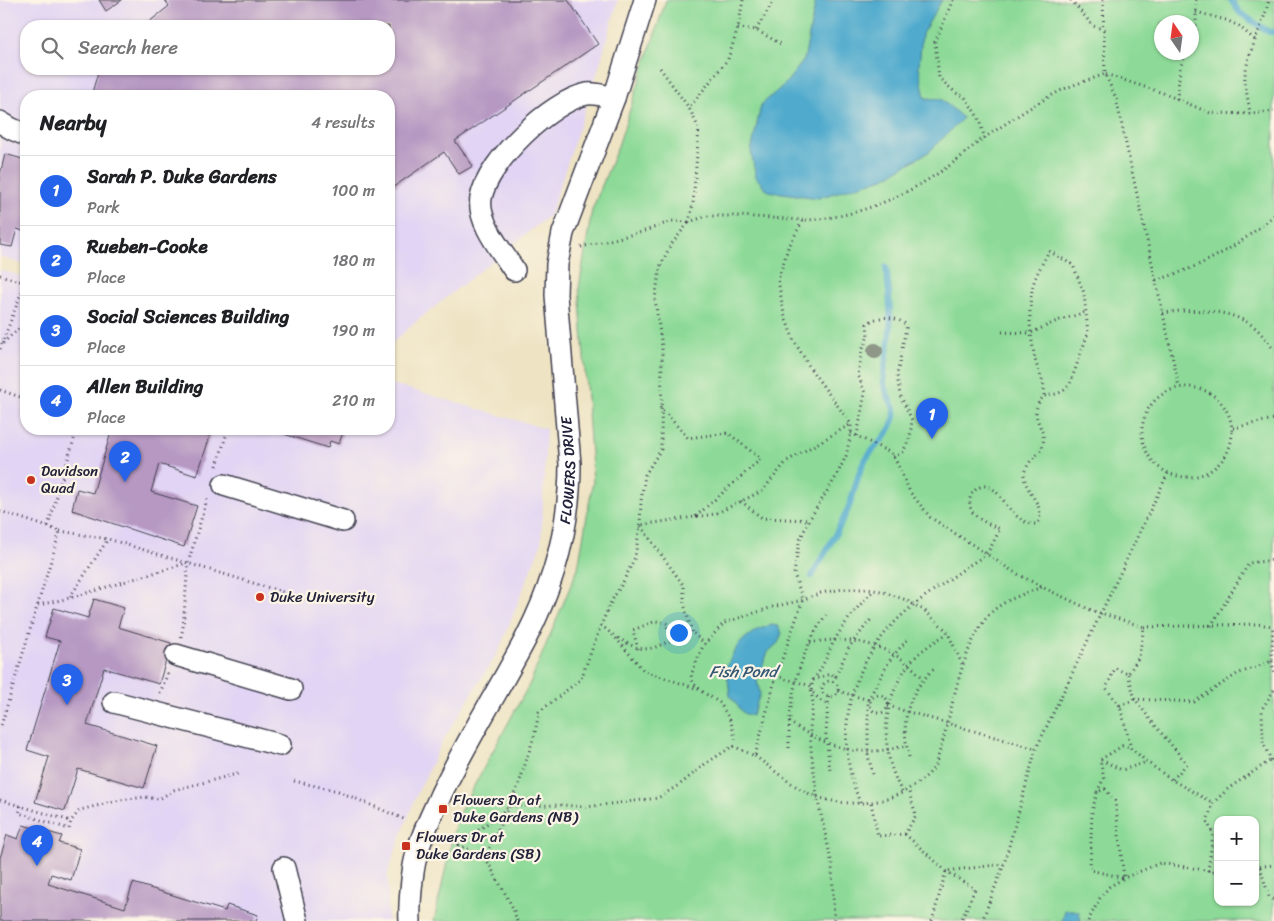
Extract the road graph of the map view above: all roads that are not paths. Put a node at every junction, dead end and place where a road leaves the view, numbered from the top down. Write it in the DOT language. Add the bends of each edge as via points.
graph roads {
  1 [pos="644,0"];
  2 [pos="614,98"];
  3 [pos="0,122"];
  4 [pos="20,133"];
  5 [pos="514,270"];
  6 [pos="216,483"];
  7 [pos="343,521"];
  8 [pos="176,656"];
  9 [pos="291,689"];
  10 [pos="114,702"];
  11 [pos="280,746"];
  12 [pos="284,868"];
  13 [pos="297,921"];
  14 [pos="410,921"];
  1 -- 2 [label="street, FLOWERS DRIVE"];
  2 -- 5 [label="street" via="588,94 546,115 515,143 487,183 481,199 482,216"];
  2 -- 14 [label="street, FLOWERS DRIVE" via="563,233 557,264 556,296 570,471 567,514 560,548 526,637 454,766 425,828 415,858"];
  3 -- 4 [label="street"];
  6 -- 7 [label="street"];
  8 -- 9 [label="street"];
  10 -- 11 [label="street"];
  12 -- 13 [label="street"];
}
